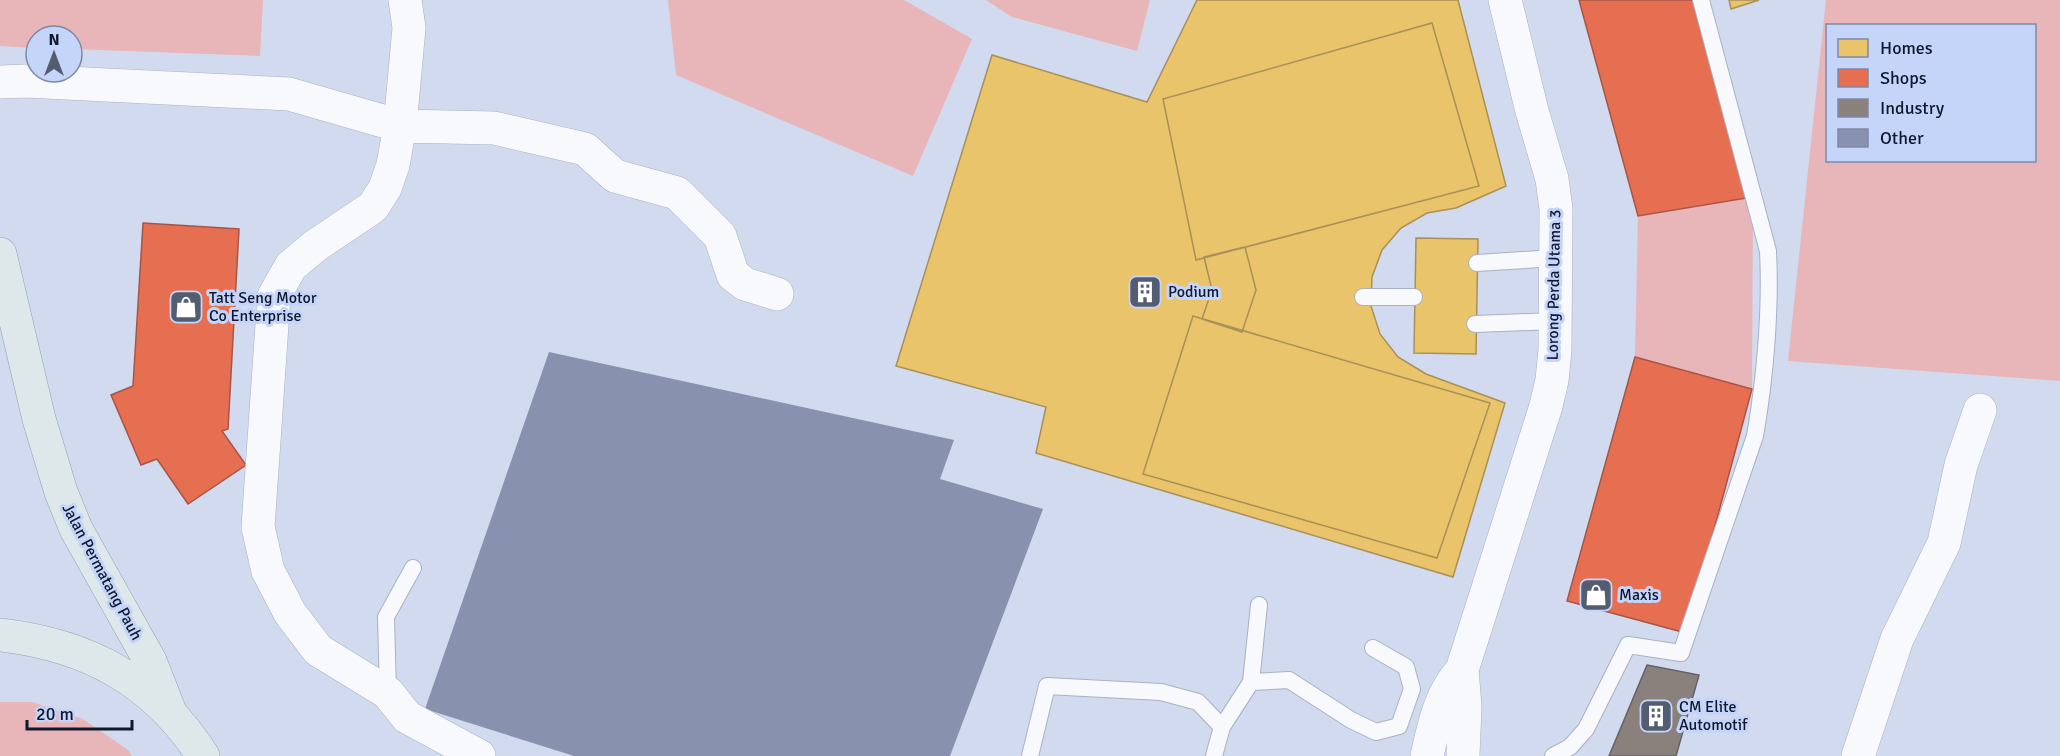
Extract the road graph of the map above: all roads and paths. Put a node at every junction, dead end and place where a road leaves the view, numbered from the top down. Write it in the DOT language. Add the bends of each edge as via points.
graph roads {
  1 [pos="405,0"];
  2 [pos="1505,0"];
  3 [pos="1701,0"];
  4 [pos="0,82"];
  5 [pos="400,126"];
  6 [pos="0,254"];
  7 [pos="1555,258"];
  8 [pos="1477,263"];
  9 [pos="777,294"];
  10 [pos="1363,297"];
  11 [pos="1414,297"];
  12 [pos="1556,321"];
  13 [pos="1475,324"];
  14 [pos="1980,410"];
  15 [pos="413,567"];
  16 [pos="1259,605"];
  17 [pos="0,635"];
  18 [pos="1373,648"];
  19 [pos="1462,670"];
  20 [pos="1251,682"];
  21 [pos="388,693"];
  22 [pos="170,712"];
  23 [pos="1222,727"];
  24 [pos="203,756"];
  25 [pos="479,756"];
  26 [pos="1030,756"];
  27 [pos="1214,756"];
  28 [pos="1427,756"];
  29 [pos="1463,756"];
  30 [pos="1553,756"];
  31 [pos="1858,756"];
  1 -- 5 [label="street" via="409,28"];
  2 -- 7 [label="street, Lorong Perda Utama 3" via="1552,179"];
  3 -- 30 [label="lane" via="1768,251 1761,400 1755,436 1682,653 1628,645 1586,729 1570,747"];
  4 -- 5 [label="street" via="289,94"];
  5 -- 9 [label="street" via="494,128 585,149 615,176 677,193 720,236 733,275 746,284"];
  5 -- 21 [label="street" via="393,165 385,188 372,207 291,266 274,296 258,527 268,571 290,613 318,650"];
  6 -- 22 [label="main road, Jalan Permatang Pauh" via="39,420 61,492 76,529 150,661"];
  7 -- 8 [label="lane"];
  7 -- 12 [label="street, Lorong Perda Utama 3"];
  10 -- 11 [label="lane"];
  12 -- 13 [label="lane"];
  12 -- 19 [label="street, Lorong Perda Utama 3" via="1546,406"];
  14 -- 31 [label="street" via="1961,465 1944,543 1897,639"];
  15 -- 21 [label="lane" via="387,617"];
  16 -- 20 [label="lane"];
  17 -- 22 [label="main road" via="62,646 92,657 121,673"];
  18 -- 20 [label="lane" via="1406,667 1412,689 1399,726 1376,732 1289,680"];
  19 -- 28 [label="street, Lorong Perda Utama 3" via="1443,698"];
  19 -- 29 [label="street, Lorong Perda Utama 3"];
  20 -- 23 [label="lane"];
  21 -- 25 [label="street" via="407,717"];
  22 -- 24 [label="main road"];
  23 -- 26 [label="lane" via="1198,702 1161,692 1047,686"];
  23 -- 27 [label="lane"];
}
